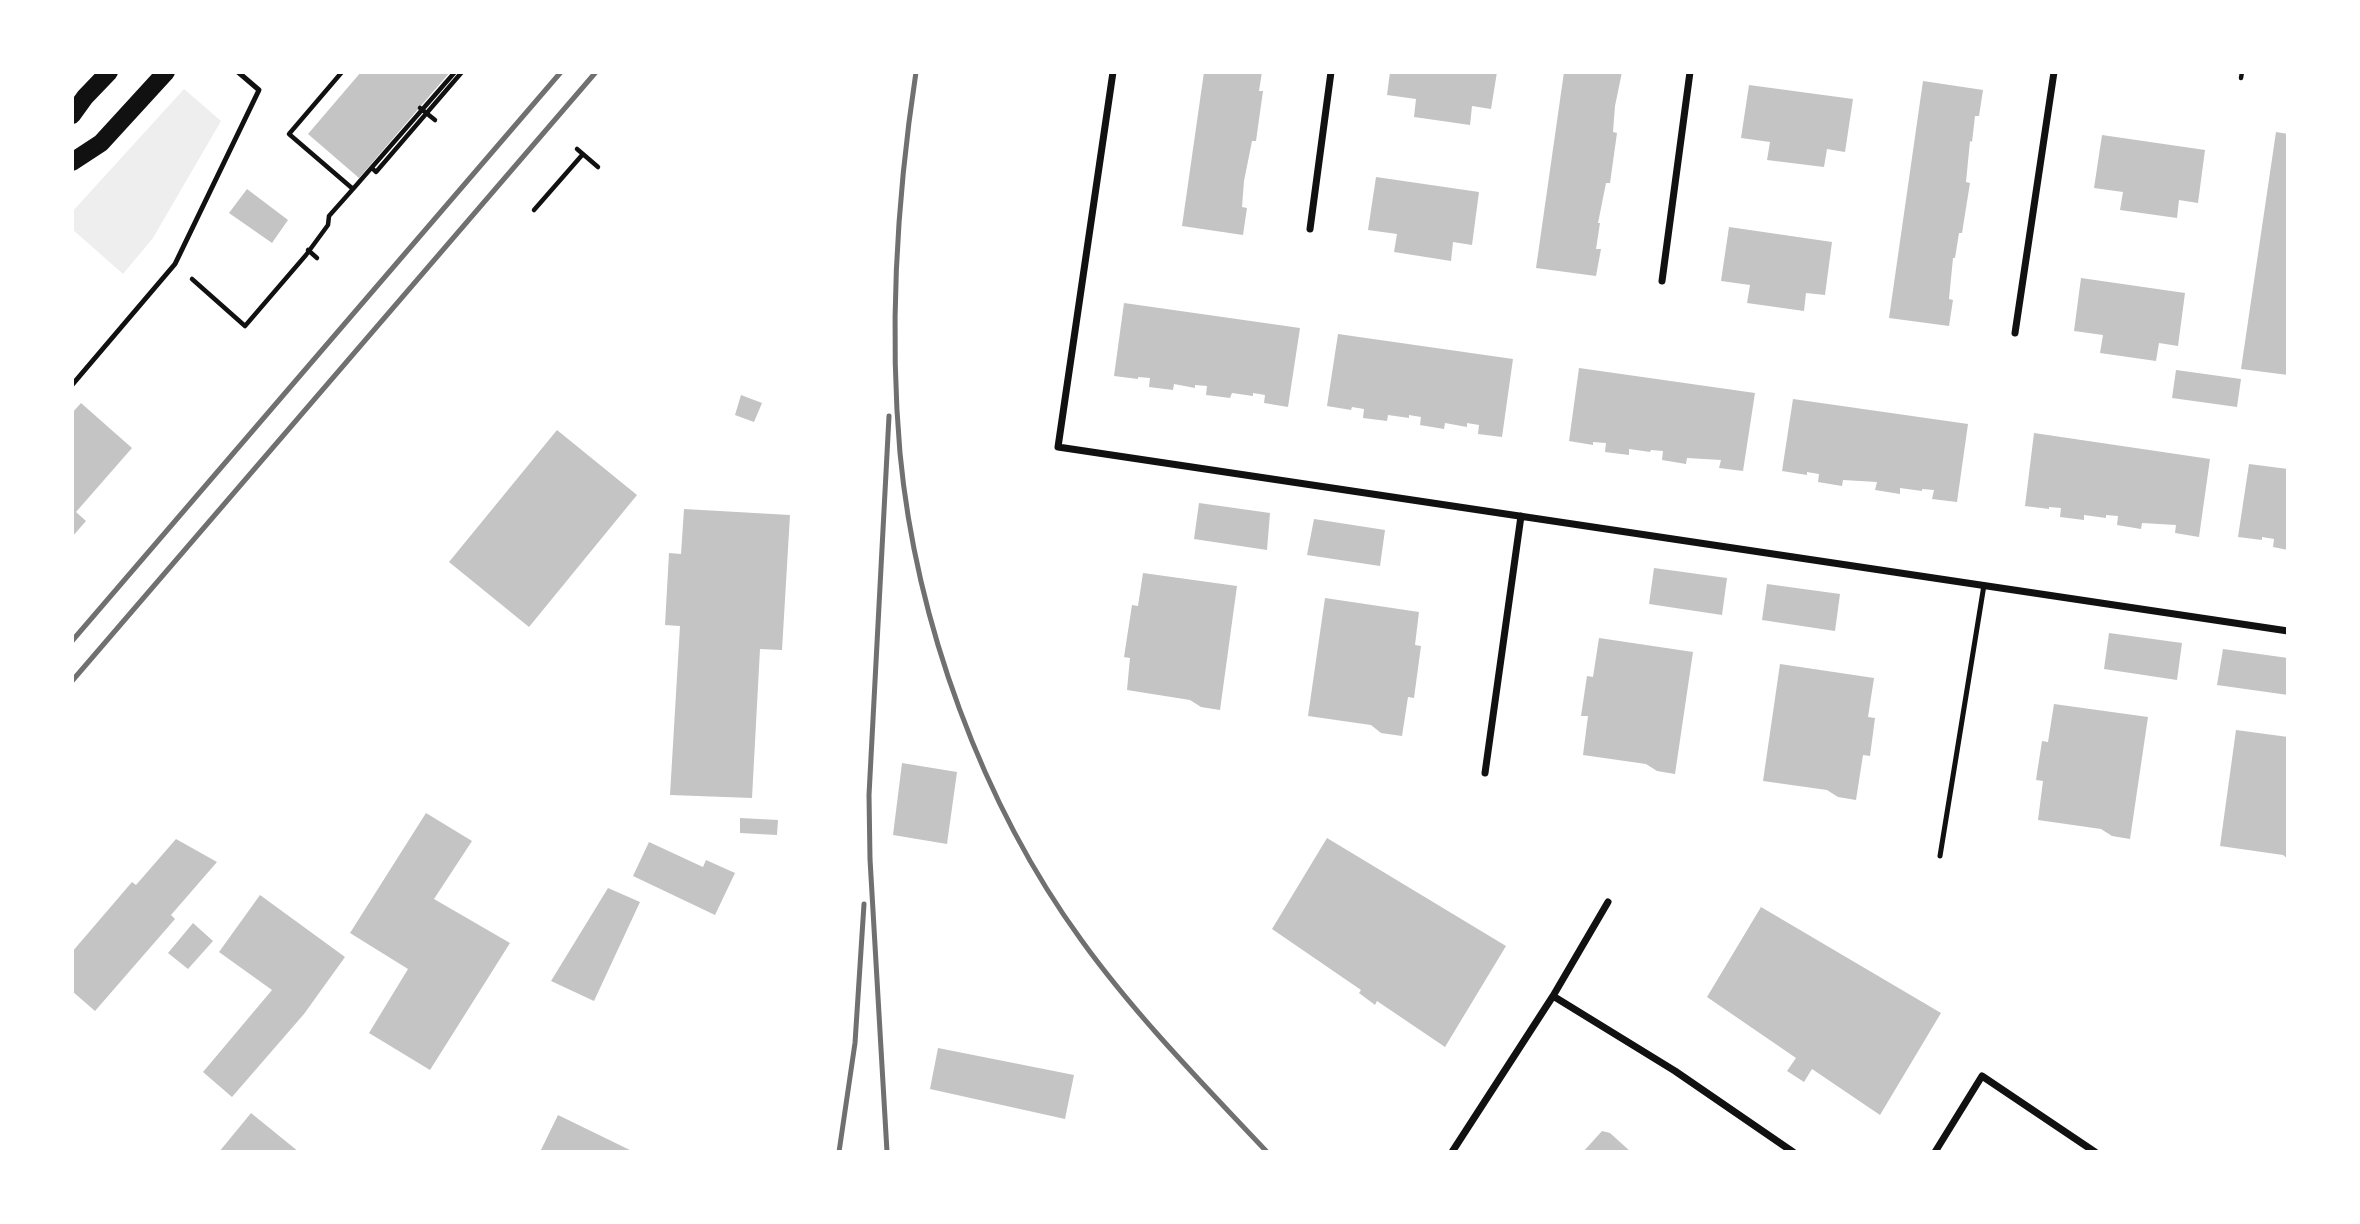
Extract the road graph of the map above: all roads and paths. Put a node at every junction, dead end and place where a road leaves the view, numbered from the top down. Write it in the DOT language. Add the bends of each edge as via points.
graph roads {
  1 [pos="109,72"];
  2 [pos="166,72"];
  3 [pos="237,72"];
  4 [pos="342,72"];
  5 [pos="455,72"];
  6 [pos="462,72"];
  7 [pos="1113,72"];
  8 [pos="1331,72"];
  9 [pos="1690,72"];
  10 [pos="2054,72"];
  11 [pos="423,110"];
  12 [pos="72,116"];
  13 [pos="435,120"];
  14 [pos="578,149"];
  15 [pos="583,154"];
  16 [pos="72,162"];
  17 [pos="598,167"];
  18 [pos="353,189"];
  19 [pos="534,210"];
  20 [pos="1310,229"];
  21 [pos="308,250"];
  22 [pos="317,258"];
  23 [pos="175,264"];
  24 [pos="1662,281"];
  25 [pos="2015,333"];
  26 [pos="72,385"];
  27 [pos="1521,516"];
  28 [pos="1984,585"];
  29 [pos="2288,631"];
  30 [pos="1485,774"];
  31 [pos="1940,856"];
  32 [pos="1608,902"];
  33 [pos="1553,996"];
  34 [pos="1452,1152"];
  35 [pos="1793,1152"];
  36 [pos="1935,1152"];
  37 [pos="2095,1152"];
  1 -- 12 [label="main road"];
  2 -- 16 [label="main road" via="101,143"];
  3 -- 23 [label="lane" via="259,90"];
  4 -- 18 [label="path" via="289,134"];
  5 -- 11 [label="path"];
  6 -- 11 [label="path"];
  7 -- 27 [label="street" via="1058,447"];
  8 -- 20 [label="street"];
  9 -- 24 [label="street"];
  10 -- 25 [label="street"];
  11 -- 13 [label="path"];
  11 -- 18 [label="path"];
  14 -- 15 [label="path"];
  15 -- 17 [label="path"];
  15 -- 19 [label="path"];
  18 -- 21 [label="path"];
  21 -- 22 [label="path"];
  21 -- 23 [label="path" via="245,326"];
  23 -- 26 [label="lane"];
  27 -- 28 [label="street"];
  27 -- 30 [label="street"];
  28 -- 29 [label="street"];
  28 -- 31 [label="lane"];
  32 -- 33 [label="street"];
  33 -- 34 [label="street"];
  33 -- 35 [label="street" via="1675,1071"];
  36 -- 37 [label="street" via="1982,1076"];
}
